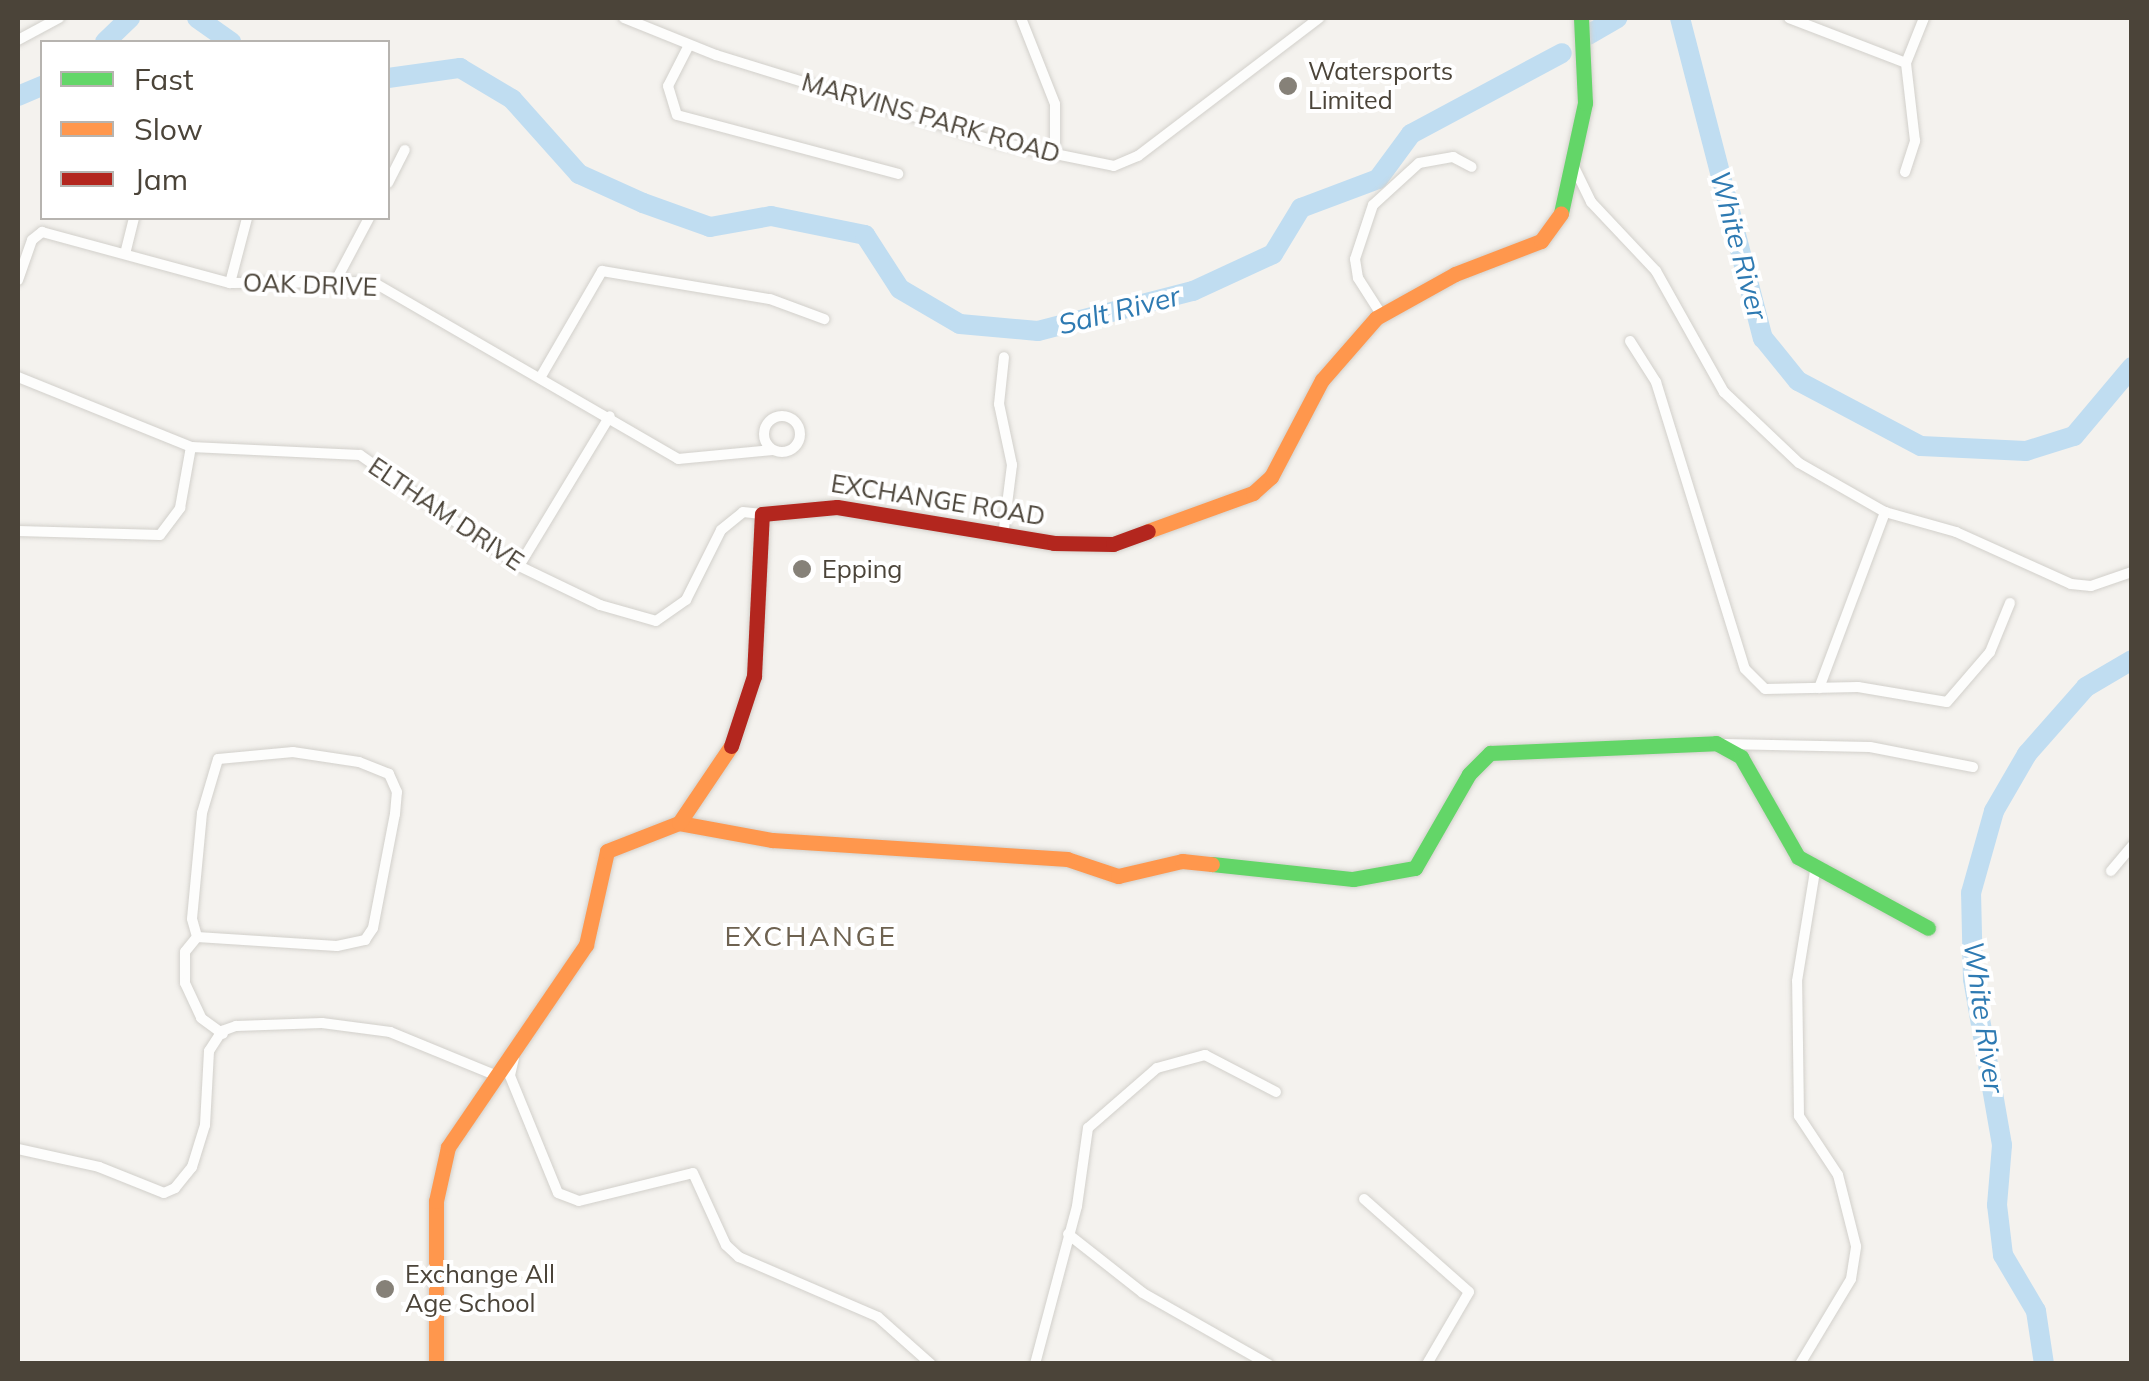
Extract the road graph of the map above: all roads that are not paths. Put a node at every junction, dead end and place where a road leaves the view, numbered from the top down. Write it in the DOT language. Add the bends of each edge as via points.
graph roads {
  1 [pos="59,18"];
  2 [pos="626,18"];
  3 [pos="1021,18"];
  4 [pos="1319,18"];
  5 [pos="1581,18"];
  6 [pos="1789,18"];
  7 [pos="1924,18"];
  8 [pos="18,40"];
  9 [pos="689,45"];
  10 [pos="1906,63"];
  11 [pos="406,150"];
  12 [pos="1056,156"];
  13 [pos="1472,167"];
  14 [pos="1574,167"];
  15 [pos="1905,172"];
  16 [pos="898,174"];
  17 [pos="390,179"];
  18 [pos="134,220"];
  19 [pos="246,220"];
  20 [pos="368,220"];
  21 [pos="126,250"];
  22 [pos="18,280"];
  23 [pos="230,282"];
  24 [pos="334,284"];
  25 [pos="1381,314"];
  26 [pos="824,320"];
  27 [pos="1630,341"];
  28 [pos="1004,357"];
  29 [pos="18,377"];
  30 [pos="540,378"];
  31 [pos="610,416"];
  32 [pos="764,437"];
  33 [pos="191,447"];
  34 [pos="773,450"];
  35 [pos="754,452"];
  36 [pos="1885,512"];
  37 [pos="762,514"];
  38 [pos="18,531"];
  39 [pos="1003,536"];
  40 [pos="519,566"];
  41 [pos="2132,572"];
  42 [pos="2010,603"];
  43 [pos="1819,688"];
  44 [pos="1722,744"];
  45 [pos="1974,767"];
  46 [pos="679,822"];
  47 [pos="2132,846"];
  48 [pos="1814,871"];
  49 [pos="2111,871"];
  50 [pos="1928,928"];
  51 [pos="198,937"];
  52 [pos="223,1034"];
  53 [pos="514,1057"];
  54 [pos="496,1075"];
  55 [pos="1276,1092"];
  56 [pos="18,1148"];
  57 [pos="1364,1199"];
  58 [pos="1068,1234"];
  59 [pos="436,1364"];
  60 [pos="930,1364"];
  61 [pos="1034,1364"];
  62 [pos="1268,1364"];
  63 [pos="1427,1364"];
  64 [pos="1800,1364"];
  1 -- 8 [label="street"];
  2 -- 9 [label="street, MARVINS PARK ROAD"];
  3 -- 12 [label="street" via="1055,104"];
  4 -- 12 [label="street, MARVINS PARK ROAD" via="1125,164"];
  5 -- 14 [label="street, EXCHANGE ROAD" via="1585,102"];
  6 -- 10 [label="street"];
  7 -- 10 [label="street"];
  9 -- 12 [label="street, MARVINS PARK ROAD"];
  9 -- 16 [label="street" via="668,86 677,115"];
  10 -- 15 [label="street" via="1916,141"];
  11 -- 17 [label="street"];
  13 -- 25 [label="street" via="1453,157 1420,162 1373,205 1355,259 1358,278"];
  14 -- 25 [label="street, EXCHANGE ROAD" via="1550,234"];
  14 -- 36 [label="street" via="1592,202 1656,270 1740,410 1799,463"];
  18 -- 21 [label="street"];
  19 -- 23 [label="street"];
  20 -- 24 [label="street"];
  21 -- 22 [label="street, OAK DRIVE" via="42,232 32,240"];
  21 -- 23 [label="street, OAK DRIVE"];
  23 -- 24 [label="street, OAK DRIVE"];
  24 -- 30 [label="street, OAK DRIVE" via="373,282 396,290"];
  25 -- 39 [label="street, EXCHANGE ROAD" via="1338,358 1271,476 1253,493 1114,544"];
  26 -- 30 [label="street" via="770,299 602,271"];
  27 -- 43 [label="street" via="1656,382 1745,669 1765,689"];
  28 -- 39 [label="street" via="998,404 1012,465"];
  29 -- 33 [label="street, ELTHAM DRIVE"];
  30 -- 31 [label="street, OAK DRIVE"];
  31 -- 35 [label="street, OAK DRIVE" via="678,459"];
  31 -- 40 [label="street"];
  32 -- 34 [label="street"];
  32 -- 34 [label="street" via="771,418 796,422 796,446"];
  32 -- 35 [label="street"];
  33 -- 38 [label="street" via="180,508 160,535"];
  33 -- 40 [label="street, ELTHAM DRIVE" via="360,456"];
  34 -- 35 [label="street, OAK DRIVE"];
  36 -- 41 [label="street" via="1956,532 2071,584 2091,586"];
  36 -- 43 [label="street"];
  37 -- 39 [label="street, EXCHANGE ROAD" via="837,508"];
  37 -- 40 [label="street, ELTHAM DRIVE" via="743,512 722,530 686,600 656,621 614,610"];
  37 -- 46 [label="street" via="751,697 715,777"];
  42 -- 43 [label="street" via="1990,652 1947,702 1858,687"];
  44 -- 45 [label="street" via="1870,748"];
  44 -- 46 [label="street" via="1490,753 1469,774 1415,868 1353,879 1182,861 1118,876 1067,859 772,840"];
  44 -- 48 [label="street" via="1741,757 1779,832"];
  46 -- 53 [label="street" via="607,851 596,876 586,944"];
  47 -- 49 [label="street"];
  48 -- 50 [label="street"];
  48 -- 64 [label="street" via="1796,981 1799,1116 1838,1175 1856,1246 1851,1279"];
  51 -- 51 [label="street" via="192,918 202,814 218,760 235,753 293,752 390,774 395,814 373,928 365,940 337,946"];
  51 -- 52 [label="street" via="184,952 185,983 201,1018"];
  52 -- 54 [label="street" via="236,1026 322,1023 390,1032"];
  52 -- 56 [label="street" via="209,1051 208,1109 192,1167 175,1188 164,1193 99,1166"];
  53 -- 54 [label="street"];
  53 -- 60 [label="street" via="510,1076 558,1193 579,1201 692,1173 730,1249 756,1269 878,1317"];
  54 -- 59 [label="street" via="448,1148 436,1201"];
  55 -- 58 [label="street" via="1206,1056 1157,1068 1088,1128"];
  57 -- 63 [label="street" via="1468,1292"];
  58 -- 61 [label="street"];
  58 -- 62 [label="street" via="1144,1293"];
}
